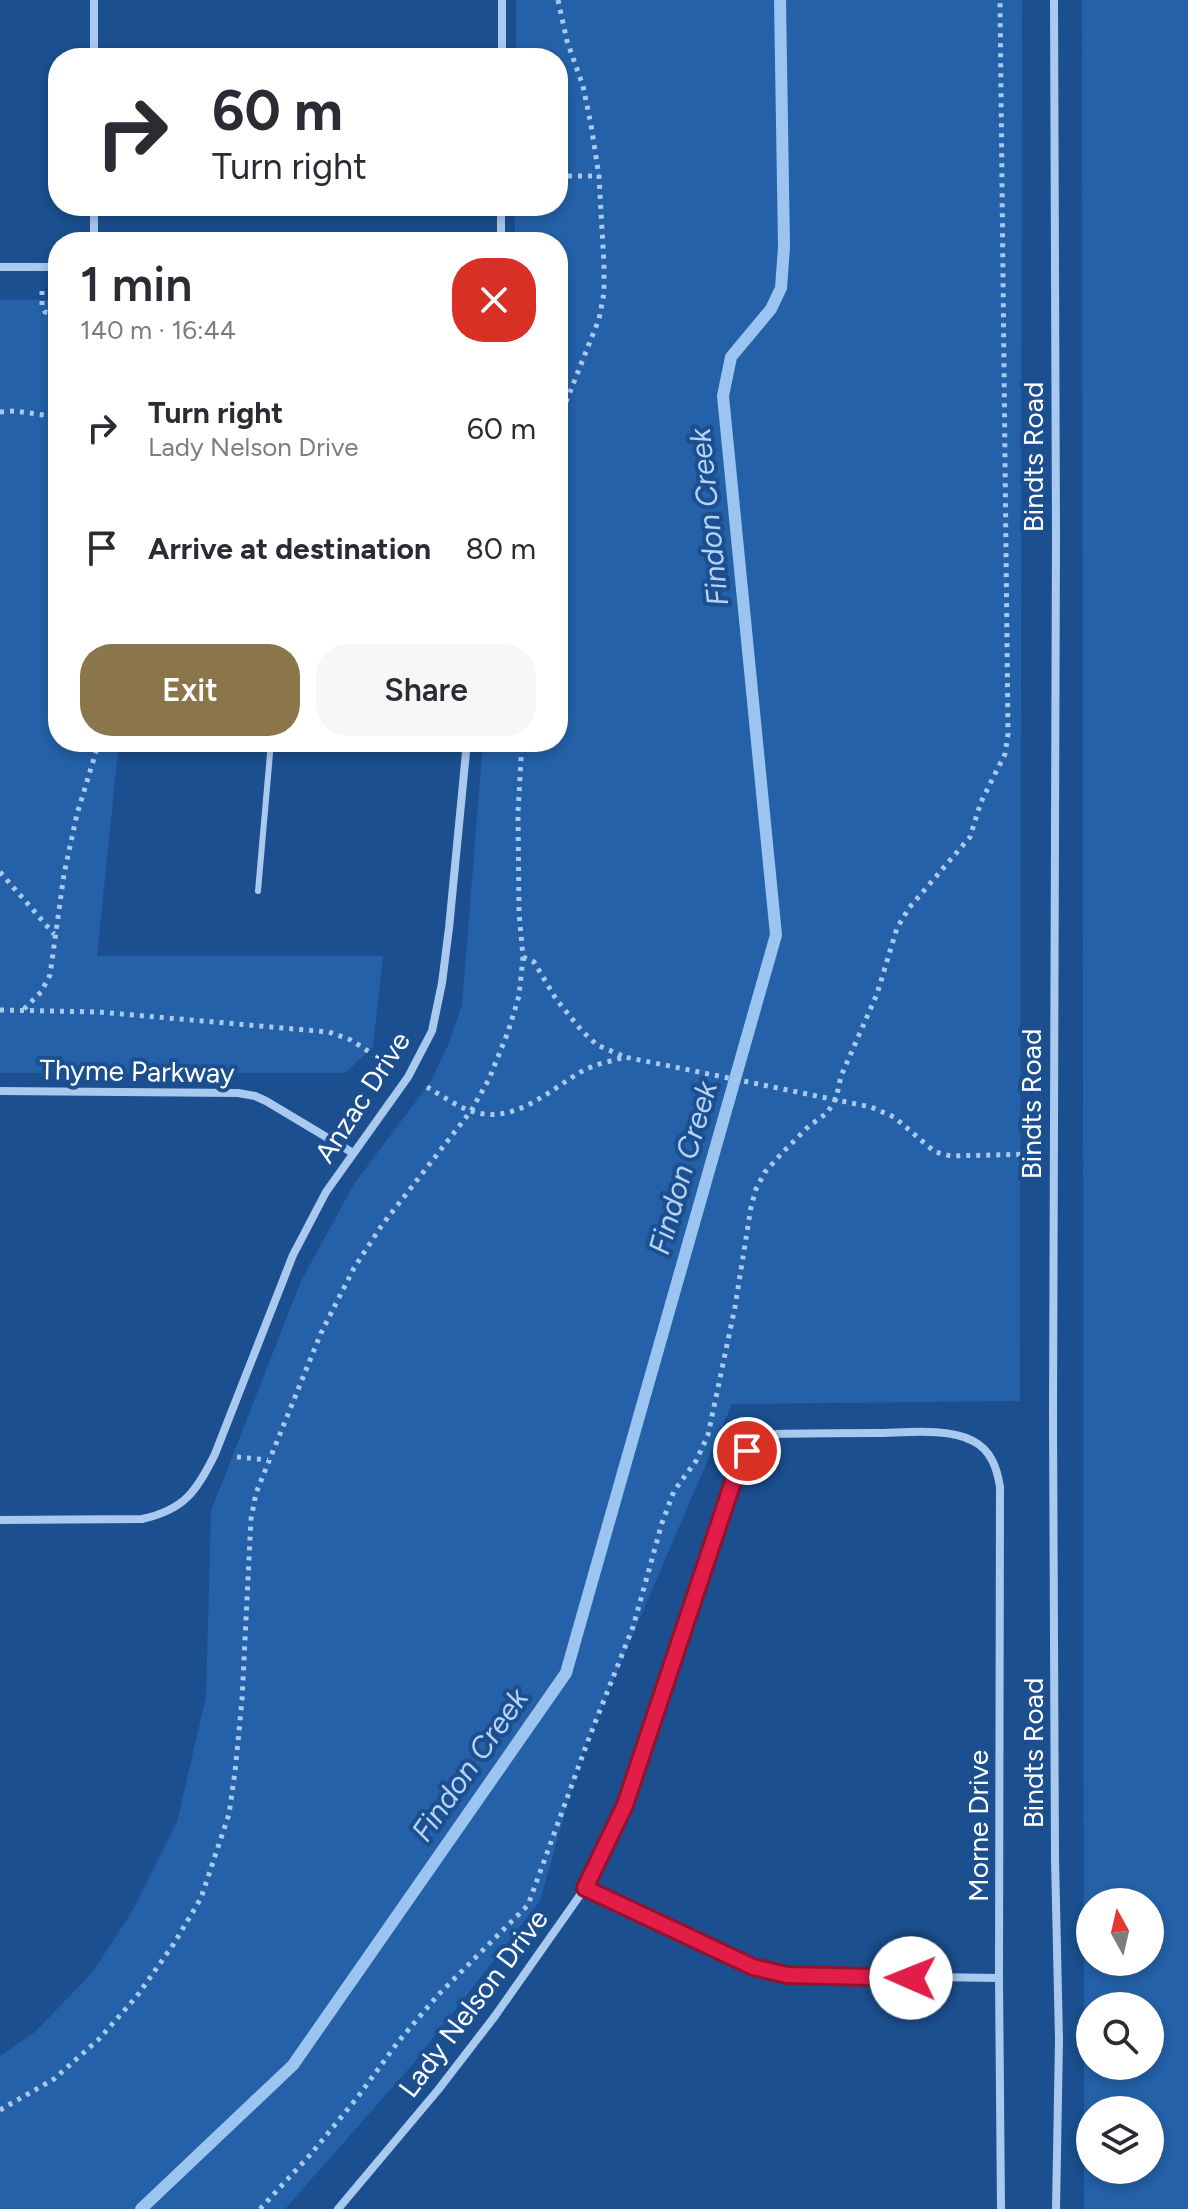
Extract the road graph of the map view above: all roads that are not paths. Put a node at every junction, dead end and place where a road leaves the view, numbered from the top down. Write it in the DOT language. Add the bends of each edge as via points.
graph roads {
  1 [pos="94,0"];
  2 [pos="502,0"];
  3 [pos="1054,0"];
  4 [pos="94,48"];
  5 [pos="502,48"];
  6 [pos="0,267"];
  7 [pos="48,267"];
  8 [pos="270,752"];
  9 [pos="466,752"];
  10 [pos="258,891"];
  11 [pos="0,1091"];
  12 [pos="353,1153"];
  13 [pos="982,1447"];
  14 [pos="0,1520"];
  15 [pos="585,1888"];
  16 [pos="999,1978"];
  17 [pos="338,2209"];
  18 [pos="1001,2209"];
  19 [pos="1056,2209"];
  1 -- 4 [label="street"];
  2 -- 5 [label="street"];
  3 -- 19 [label="street, Bindts Road"];
  6 -- 7 [label="street"];
  8 -- 10 [label="lane"];
  9 -- 12 [label="street, Anzac Drive" via="449,928 432,1031 408,1077"];
  11 -- 12 [label="street, Thyme Parkway" via="238,1093 266,1101"];
  12 -- 14 [label="street, Anzac Drive" via="293,1255 215,1454 190,1496 158,1516 142,1519"];
  13 -- 15 [label="street, Lady Nelson Drive" via="943,1433 795,1434 755,1442 739,1464 625,1805"];
  13 -- 16 [label="street, Morne Drive" via="992,1459 1000,1487"];
  15 -- 16 [label="street" via="753,1967 787,1975"];
  15 -- 17 [label="street, Lady Nelson Drive" via="495,2016"];
  16 -- 18 [label="street, Morne Drive"];
}
